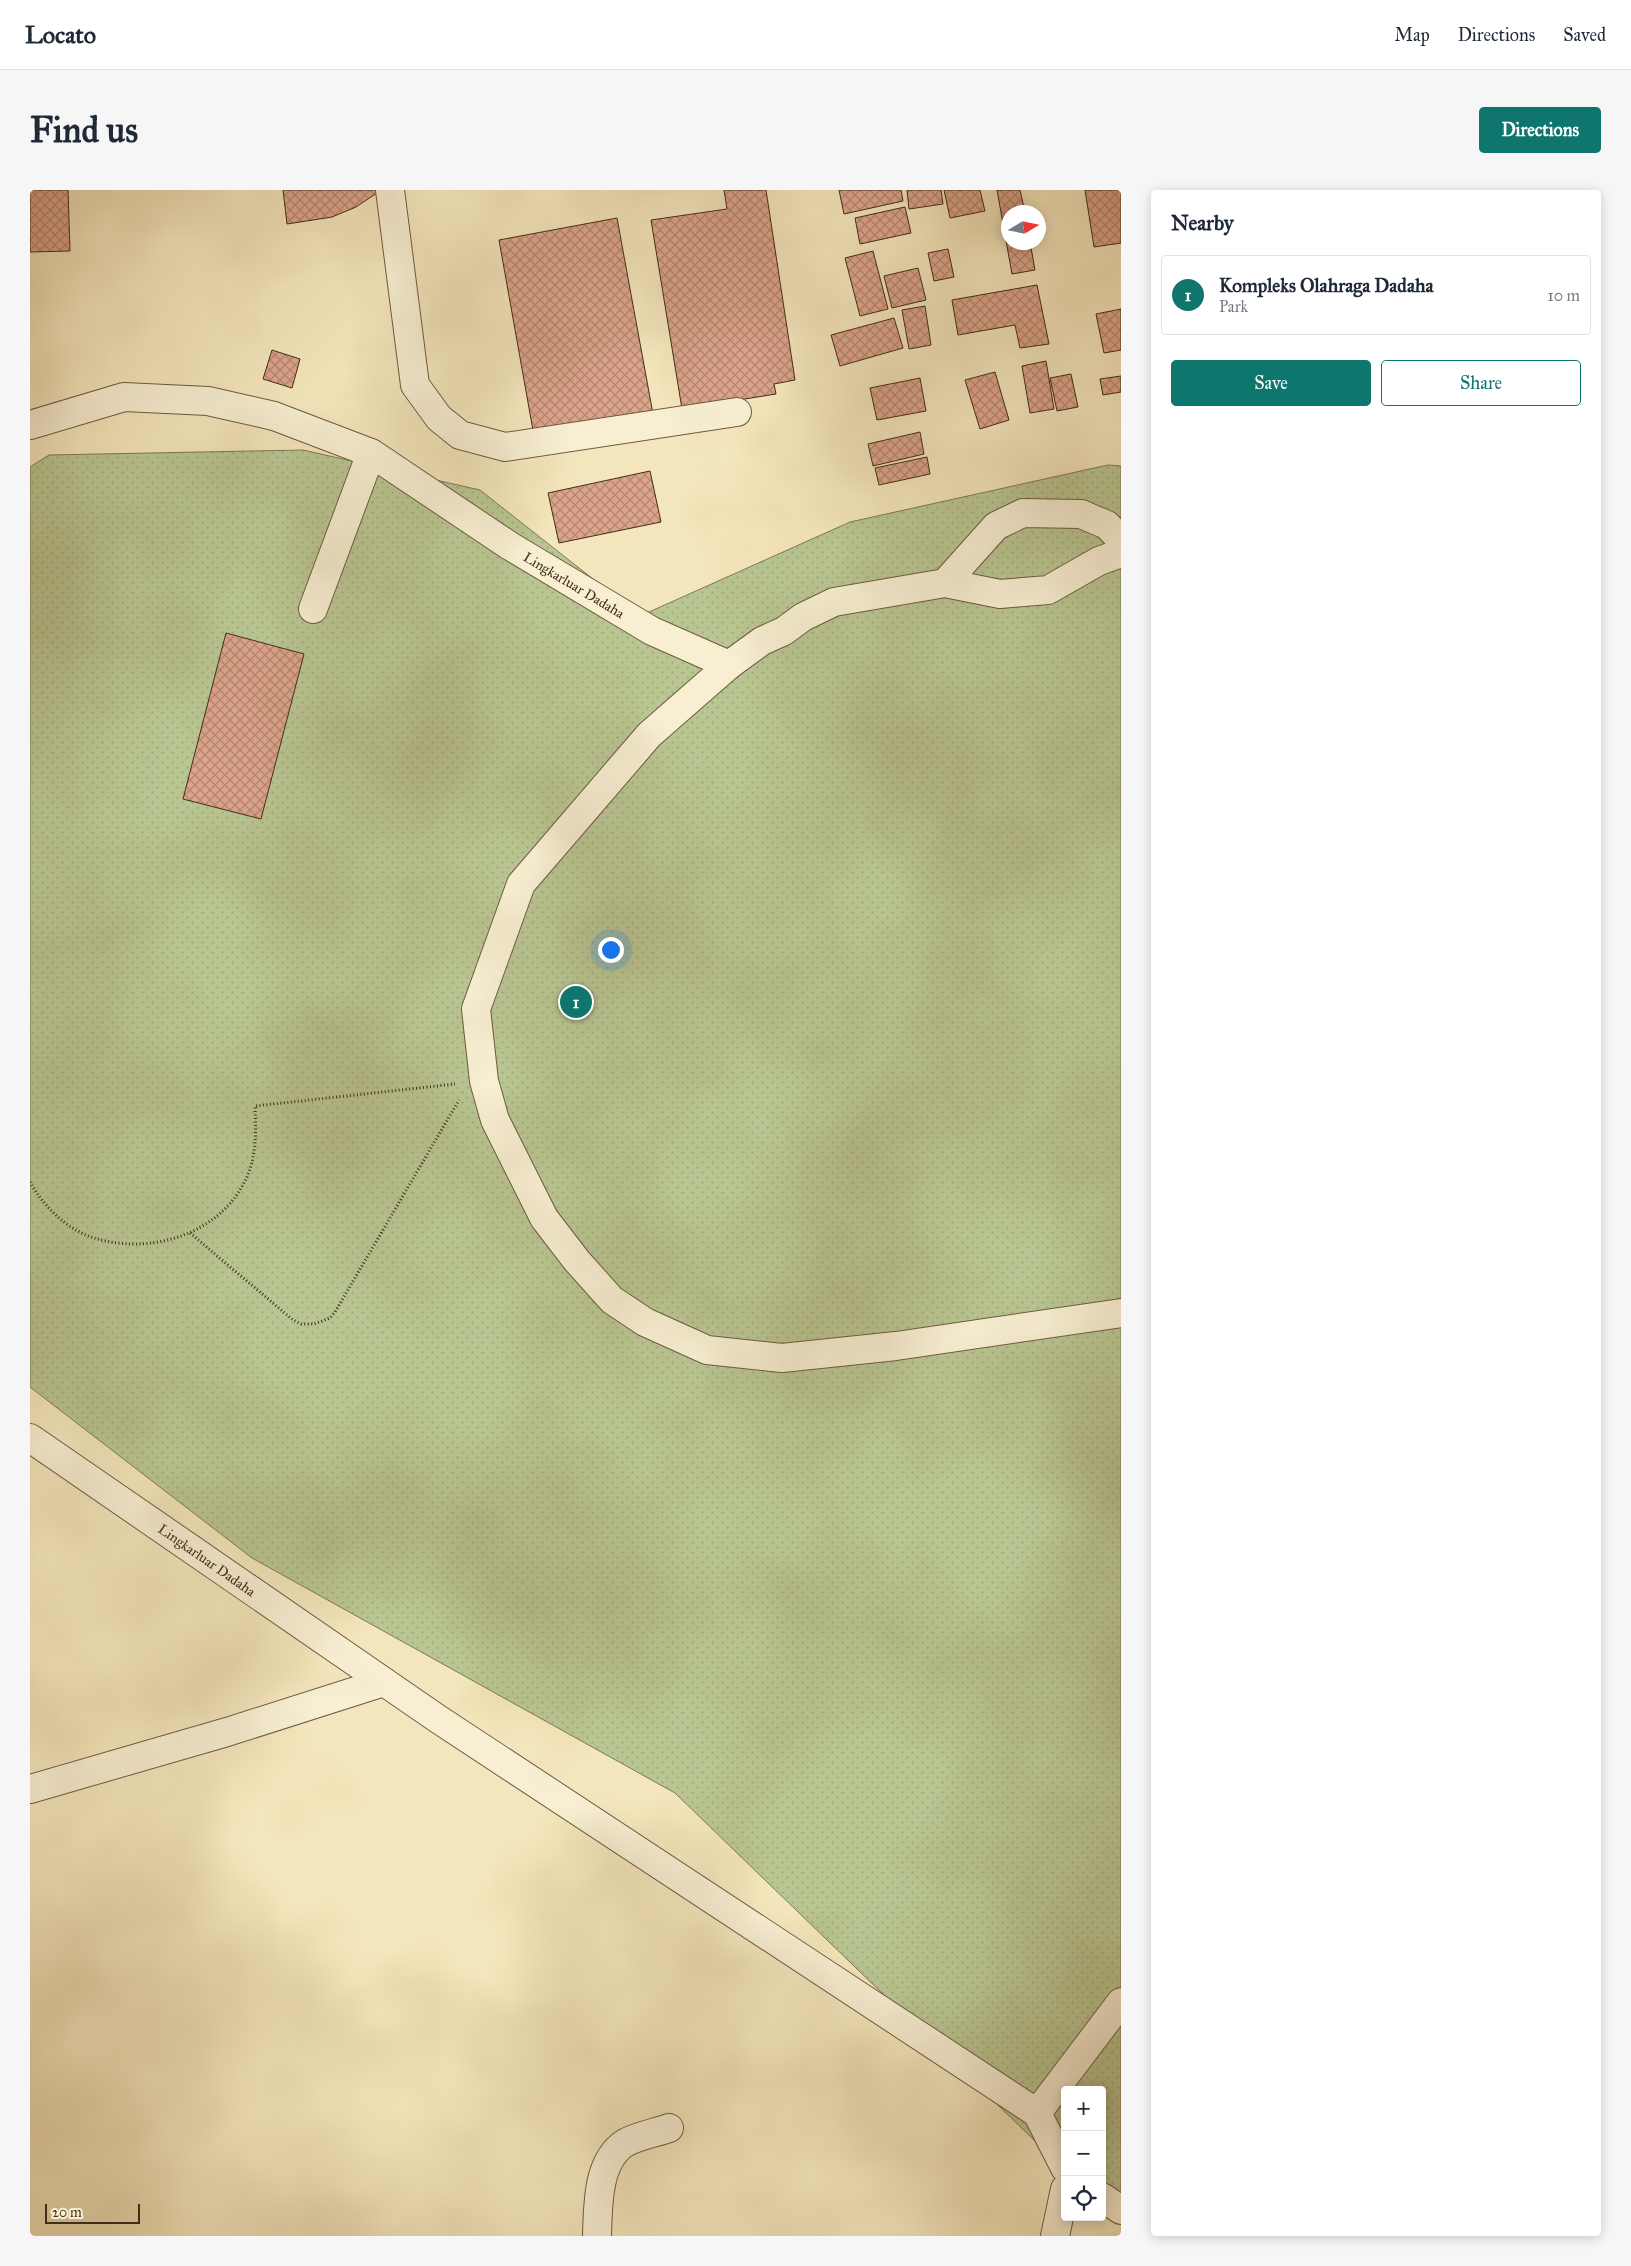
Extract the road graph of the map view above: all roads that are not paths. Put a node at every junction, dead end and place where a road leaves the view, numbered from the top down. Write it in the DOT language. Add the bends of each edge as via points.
graph roads {
  1 [pos="390,190"];
  2 [pos="738,412"];
  3 [pos="30,426"];
  4 [pos="371,453"];
  5 [pos="1121,540"];
  6 [pos="1121,554"];
  7 [pos="945,583"];
  8 [pos="313,610"];
  9 [pos="729,665"];
  10 [pos="1121,1313"];
  11 [pos="30,1438"];
  12 [pos="384,1682"];
  13 [pos="30,1789"];
  14 [pos="1120,2007"];
  15 [pos="1037,2113"];
  16 [pos="669,2128"];
  17 [pos="1061,2160"];
  18 [pos="1106,2200"];
  19 [pos="1061,2208"];
  20 [pos="1121,2210"];
  21 [pos="597,2236"];
  22 [pos="1055,2236"];
  1 -- 2 [label="street" via="415,384 439,418 460,436 505,447"];
  3 -- 4 [label="street, Lingkarluar Dadaha" via="124,397 208,401 274,416"];
  4 -- 8 [label="street"];
  4 -- 9 [label="street, Lingkarluar Dadaha" via="510,546 652,631"];
  5 -- 7 [label="street" via="1106,525 1081,514 1023,513 996,526"];
  6 -- 7 [label="street" via="1099,561 1048,590 1000,594"];
  7 -- 9 [label="street" via="834,602 762,641"];
  9 -- 10 [label="street" via="649,735 521,884 476,1009 477,1081 544,1218 612,1300 645,1322 707,1350 782,1358 906,1345"];
  11 -- 12 [label="street, Lingkarluar Dadaha"];
  12 -- 13 [label="street"];
  12 -- 15 [label="street, Lingkarluar Dadaha"];
  14 -- 15 [label="street"];
  15 -- 17 [label="street"];
  16 -- 21 [label="street" via="627,2142 609,2160 600,2191"];
  18 -- 20 [label="street"];
  19 -- 22 [label="street"];
}
